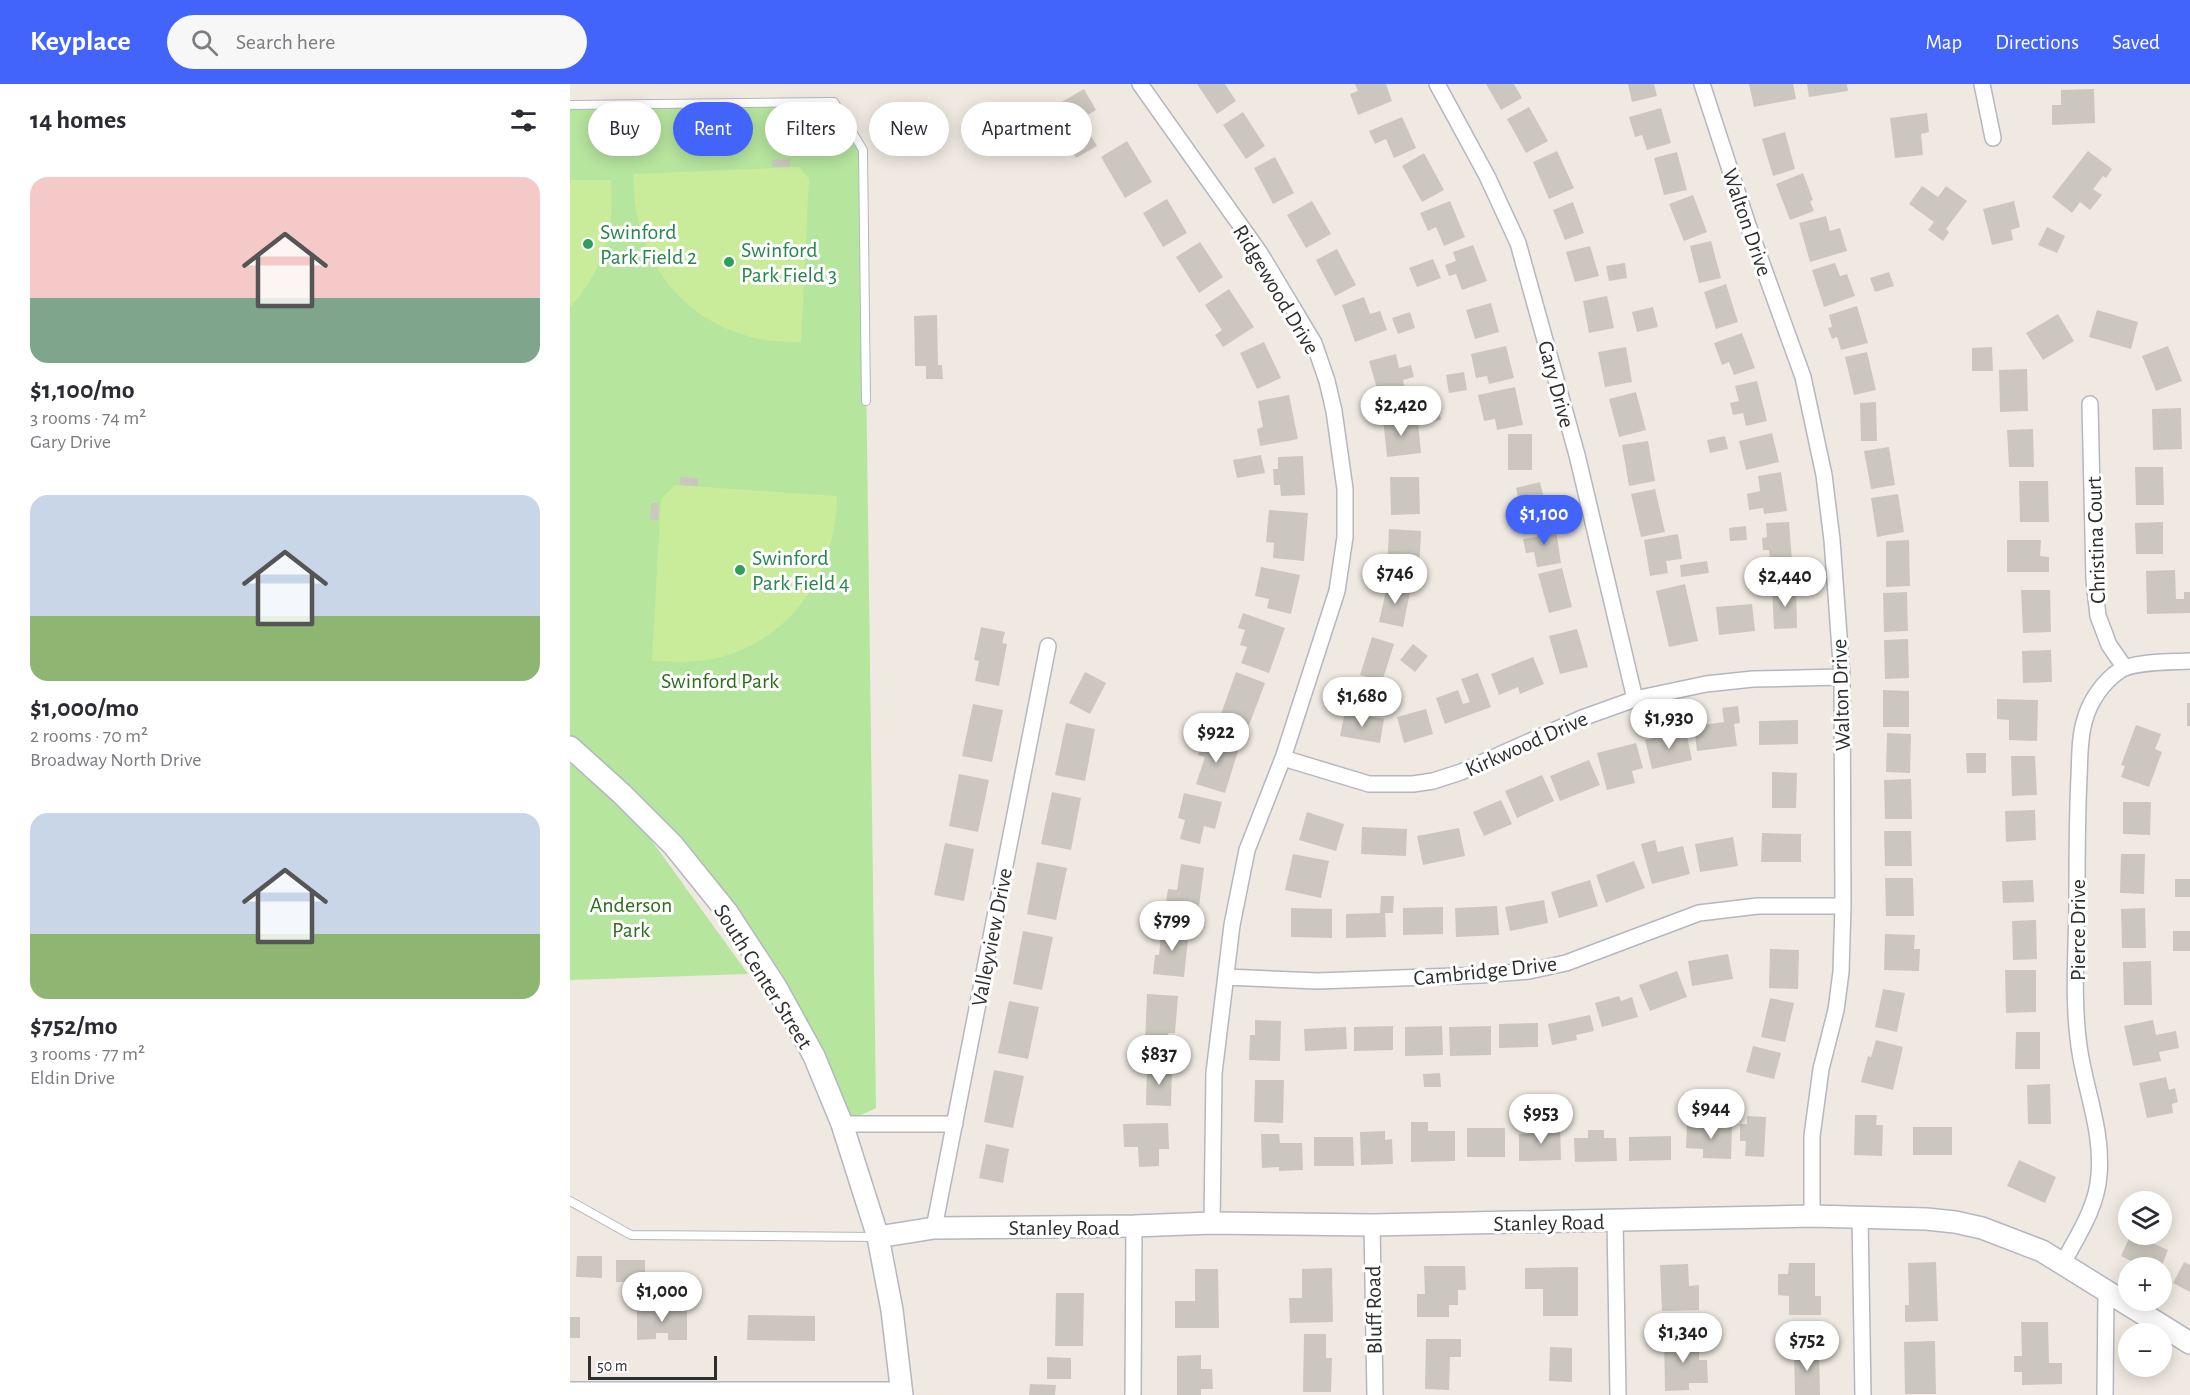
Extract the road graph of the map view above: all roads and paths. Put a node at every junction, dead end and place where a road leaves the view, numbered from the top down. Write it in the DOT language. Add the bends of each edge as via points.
graph roads {
  1 [pos="1140,84"];
  2 [pos="1437,84"];
  3 [pos="1702,84"];
  4 [pos="1982,84"];
  5 [pos="570,105"];
  6 [pos="1993,138"];
  7 [pos="866,401"];
  8 [pos="2090,404"];
  9 [pos="1048,646"];
  10 [pos="2190,661"];
  11 [pos="2126,668"];
  12 [pos="1842,677"];
  13 [pos="1635,699"];
  14 [pos="570,747"];
  15 [pos="1283,758"];
  16 [pos="1843,906"];
  17 [pos="1226,977"];
  18 [pos="842,1124"];
  19 [pos="955,1124"];
  20 [pos="570,1201"];
  21 [pos="1812,1216"];
  22 [pos="1860,1216"];
  23 [pos="1615,1221"];
  24 [pos="1212,1224"];
  25 [pos="1134,1226"];
  26 [pos="1372,1226"];
  27 [pos="934,1228"];
  28 [pos="878,1237"];
  29 [pos="2064,1263"];
  30 [pos="2106,1292"];
  31 [pos="2190,1342"];
  32 [pos="570,1390"];
  33 [pos="902,1393"];
  34 [pos="1133,1395"];
  35 [pos="1375,1395"];
  36 [pos="1618,1395"];
  37 [pos="1863,1395"];
  38 [pos="2105,1395"];
  1 -- 15 [label="street, Ridgewood Drive" via="1260,253 1314,343 1334,411 1342,466 1345,537 1337,591"];
  2 -- 13 [label="street, Gary Drive" via="1518,243 1577,455"];
  3 -- 12 [label="street, Walton Drive" via="1803,377 1824,474"];
  4 -- 6 [label="street"];
  5 -- 7 [label="lane" via="834,102 863,150"];
  8 -- 11 [label="street, Christina Court" via="2098,616 2109,645"];
  9 -- 19 [label="street, Valleyview Drive"];
  10 -- 11 [label="street"];
  11 -- 29 [label="street, Pierce Drive" via="2100,690 2090,706 2080,742 2076,1006 2080,1052 2099,1136 2100,1174 2092,1209"];
  12 -- 13 [label="street, Kirkwood Drive" via="1753,679"];
  12 -- 16 [label="street, Walton Drive"];
  13 -- 15 [label="street, Kirkwood Drive" via="1433,781 1369,784"];
  14 -- 18 [label="street, South Center Street" via="673,845 726,912 776,987 814,1056"];
  15 -- 17 [label="street, Ridgewood Drive" via="1247,850"];
  16 -- 17 [label="street, Cambridge Drive" via="1758,906 1699,913 1566,963 1529,971 1317,981"];
  16 -- 21 [label="street, Walton Drive" via="1836,1010 1821,1069 1812,1136"];
  17 -- 24 [label="street, Ridgewood Drive" via="1214,1073"];
  18 -- 19 [label="street"];
  18 -- 28 [label="street, South Center Street"];
  19 -- 27 [label="street, Valleyview Drive"];
  20 -- 28 [label="lane" via="631,1235"];
  21 -- 22 [label="street, Stanley Road"];
  21 -- 23 [label="street, Stanley Road"];
  22 -- 29 [label="street, Stanley Road" via="1935,1220 1982,1228"];
  22 -- 37 [label="street"];
  23 -- 26 [label="street, Stanley Road"];
  23 -- 36 [label="street"];
  24 -- 25 [label="street, Stanley Road"];
  24 -- 26 [label="street, Stanley Road"];
  25 -- 27 [label="street, Stanley Road"];
  25 -- 34 [label="street"];
  26 -- 35 [label="street, Bluff Road"];
  27 -- 28 [label="street, Stanley Road"];
  28 -- 33 [label="street, South Center Street"];
  29 -- 30 [label="street, Stanley Road"];
  30 -- 31 [label="street, Stanley Road"];
  30 -- 38 [label="street"];
  32 -- 33 [label="street"];
}
